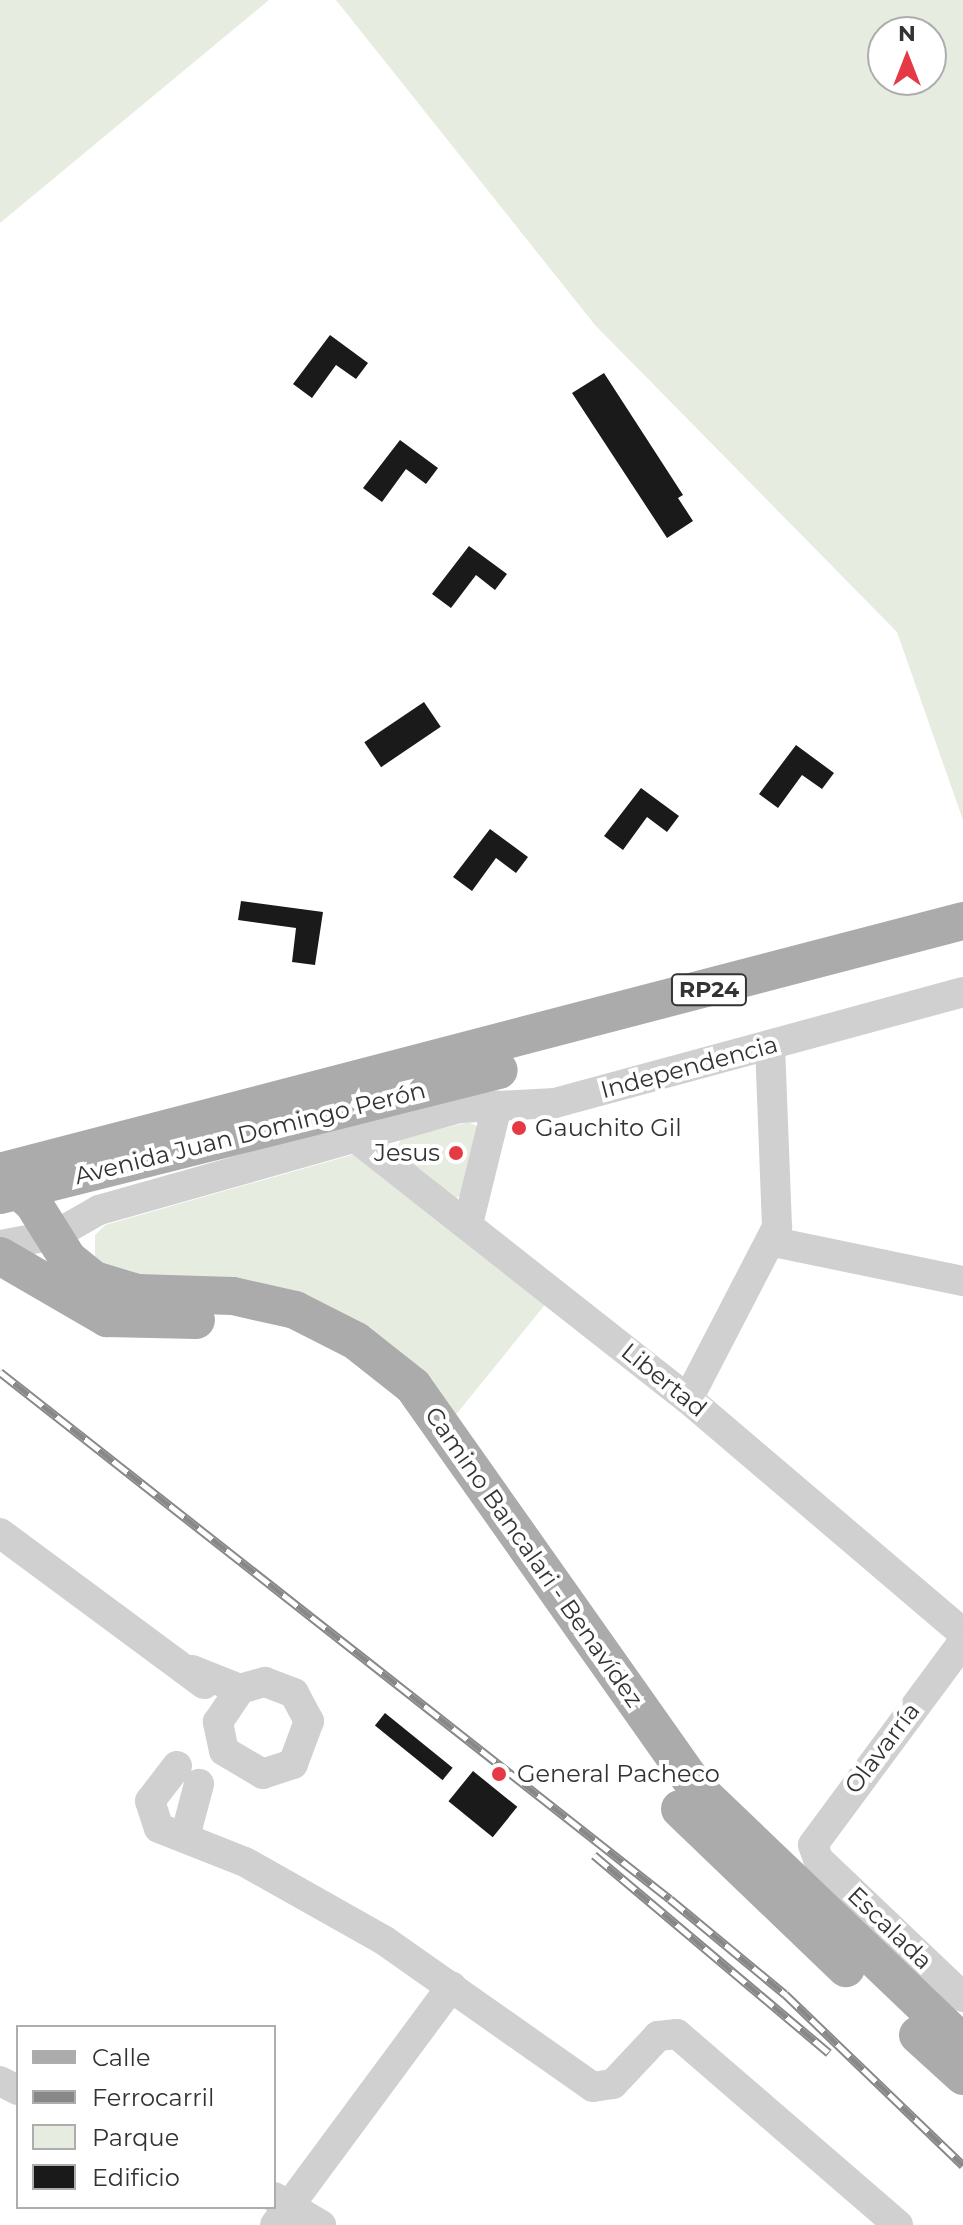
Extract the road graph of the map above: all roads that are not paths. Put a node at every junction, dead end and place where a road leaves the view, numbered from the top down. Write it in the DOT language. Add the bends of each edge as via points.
graph roads {
  1 [pos="963,900"];
  2 [pos="963,921"];
  3 [pos="963,948"];
  4 [pos="963,992"];
  5 [pos="770,1045"];
  6 [pos="498,1088"];
  7 [pos="356,1138"];
  8 [pos="0,1149"];
  9 [pos="0,1173"];
  10 [pos="0,1195"];
  11 [pos="468,1224"];
  12 [pos="55,1235"];
  13 [pos="774,1242"];
  14 [pos="0,1245"];
  15 [pos="0,1256"];
  16 [pos="963,1281"];
  17 [pos="688,1399"];
  18 [pos="0,1533"];
  19 [pos="963,1633"];
  20 [pos="963,1642"];
  21 [pos="192,1670"];
  22 [pos="240,1689"];
  23 [pos="218,1722"];
  24 [pos="188,1775"];
  25 [pos="818,1859"];
  26 [pos="452,1986"];
  27 [pos="963,1997"];
  28 [pos="963,2043"];
  29 [pos="963,2076"];
  30 [pos="279,2209"];
  31 [pos="321,2225"];
  32 [pos="898,2225"];
  1 -- 8 [label="main road" via="129,1124"];
  2 -- 9 [label="main road, RP24" via="455,1059"];
  3 -- 6 [label="main road, RP24"];
  4 -- 5 [label="street, Independencia"];
  5 -- 6 [label="street, Independencia" via="555,1103"];
  5 -- 13 [label="street"];
  6 -- 7 [label="street, Independencia"];
  6 -- 10 [label="main road, Avenida Juan Domingo Perón / RP24, bridge"];
  6 -- 11 [label="street"];
  7 -- 11 [label="street, Libertad"];
  7 -- 12 [label="street, Independencia" via="99,1210"];
  9 -- 12 [label="main road, Camino Bancalari - Benavídez"];
  11 -- 17 [label="street, Libertad"];
  12 -- 14 [label="street, Independencia"];
  12 -- 28 [label="main road, Camino Bancalari - Benavídez" via="68,1259 94,1280 137,1293 266,1301 331,1327 396,1370 456,1438 698,1790"];
  13 -- 16 [label="street"];
  13 -- 17 [label="street"];
  15 -- 29 [label="main road, Camino Bancalari - Benavídez" via="107,1318 277,1330 380,1391 447,1467 679,1807"];
  17 -- 19 [label="street, Libertad"];
  18 -- 21 [label="street"];
  20 -- 25 [label="street, Olavarría" via="821,1829"];
  21 -- 22 [label="street"];
  21 -- 23 [label="street" via="210,1693"];
  22 -- 23 [label="street"];
  22 -- 23 [label="street" via="265,1682 294,1693 309,1721 303,1751 279,1771 248,1771 224,1751"];
  24 -- 26 [label="street" via="185,1837 245,1862"];
  25 -- 27 [label="street, Escalada"];
  26 -- 30 [label="street"];
  26 -- 32 [label="street" via="593,2087 613,2084 658,2036 677,2034"];
  30 -- 31 [label="street"];
}
